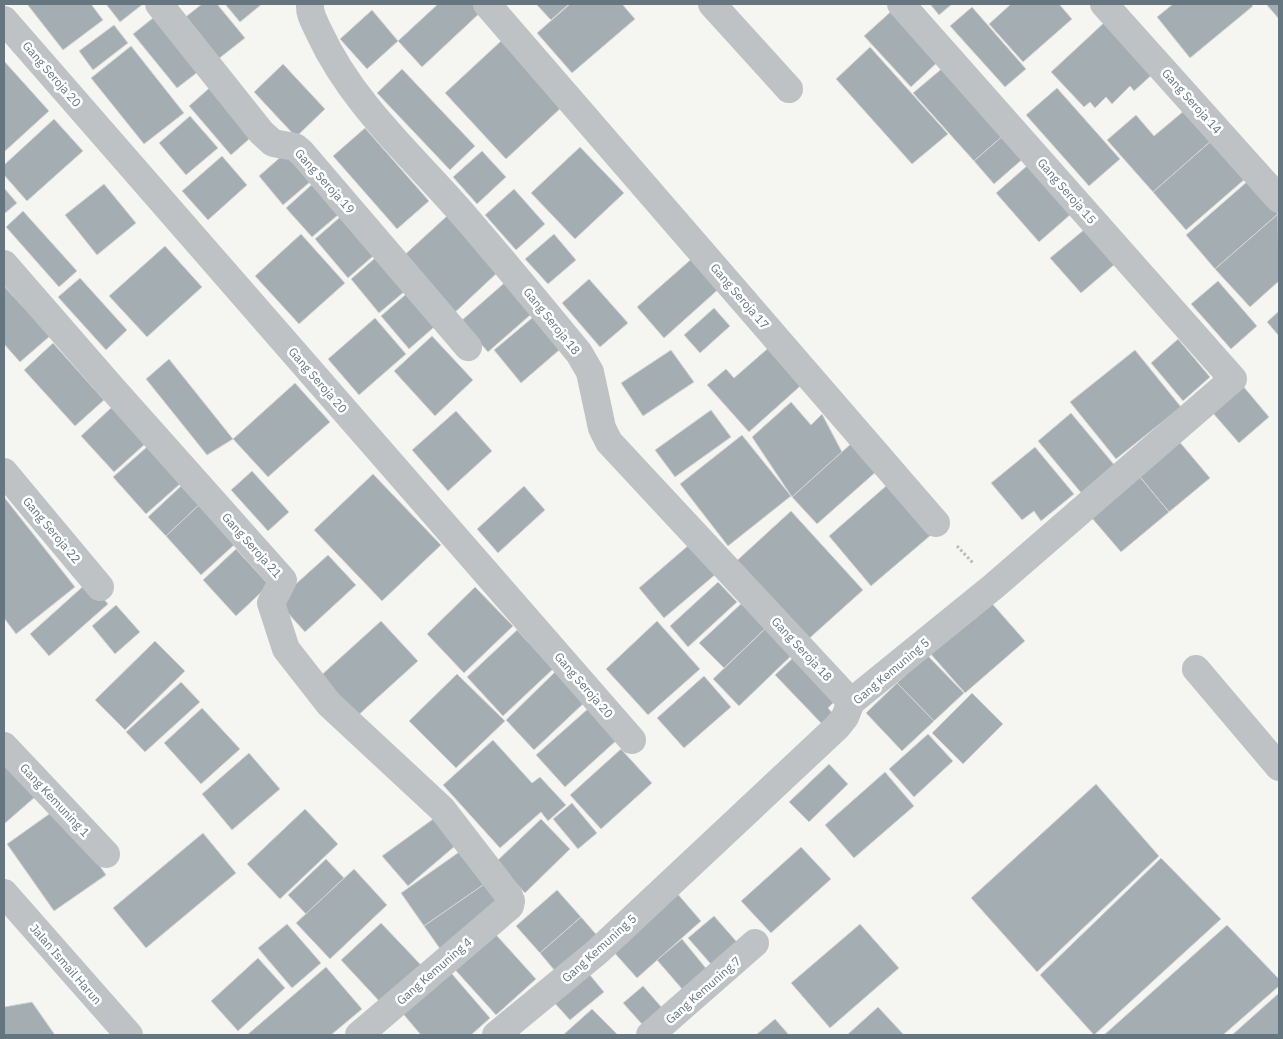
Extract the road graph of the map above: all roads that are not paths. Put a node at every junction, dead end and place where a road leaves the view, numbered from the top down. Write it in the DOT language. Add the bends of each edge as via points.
graph roads {
  1 [pos="159,4"];
  2 [pos="310,4"];
  3 [pos="487,4"];
  4 [pos="712,4"];
  5 [pos="901,4"];
  6 [pos="1104,4"];
  7 [pos="4,20"];
  8 [pos="789,89"];
  9 [pos="1279,199"];
  10 [pos="4,264"];
  11 [pos="468,347"];
  12 [pos="1233,379"];
  13 [pos="4,472"];
  14 [pos="936,523"];
  15 [pos="100,587"];
  16 [pos="1196,670"];
  17 [pos="851,702"];
  18 [pos="632,740"];
  19 [pos="4,746"];
  20 [pos="1279,767"];
  21 [pos="106,854"];
  22 [pos="4,893"];
  23 [pos="510,906"];
  24 [pos="755,943"];
  25 [pos="129,1035"];
  26 [pos="358,1035"];
  27 [pos="496,1035"];
  28 [pos="650,1035"];
  1 -- 11 [label="street, Gang Seroja 19" via="261,132 273,143 295,146 302,153"];
  2 -- 17 [label="street, Gang Seroja 18" via="324,42 370,112 466,217 580,353 590,372 602,428 609,442"];
  3 -- 14 [label="street, Gang Seroja 17"];
  4 -- 8 [label="street"];
  5 -- 12 [label="street, Gang Seroja 15"];
  6 -- 9 [label="street, Gang Seroja 14"];
  7 -- 18 [label="street, Gang Seroja 20"];
  10 -- 23 [label="street, Gang Seroja 21" via="283,580 272,603 286,649 329,704 442,809 509,896"];
  12 -- 17 [label="street, Gang Kemuning 5" via="994,586"];
  13 -- 15 [label="street, Gang Seroja 22"];
  16 -- 20 [label="street"];
  17 -- 27 [label="street, Gang Kemuning 5" via="837,727 597,952"];
  19 -- 21 [label="street, Gang Kemuning 1"];
  22 -- 25 [label="street, Jalan Ismail Harun"];
  23 -- 26 [label="street, Gang Kemuning 4"];
  24 -- 28 [label="street, Gang Kemuning 7"];
}
